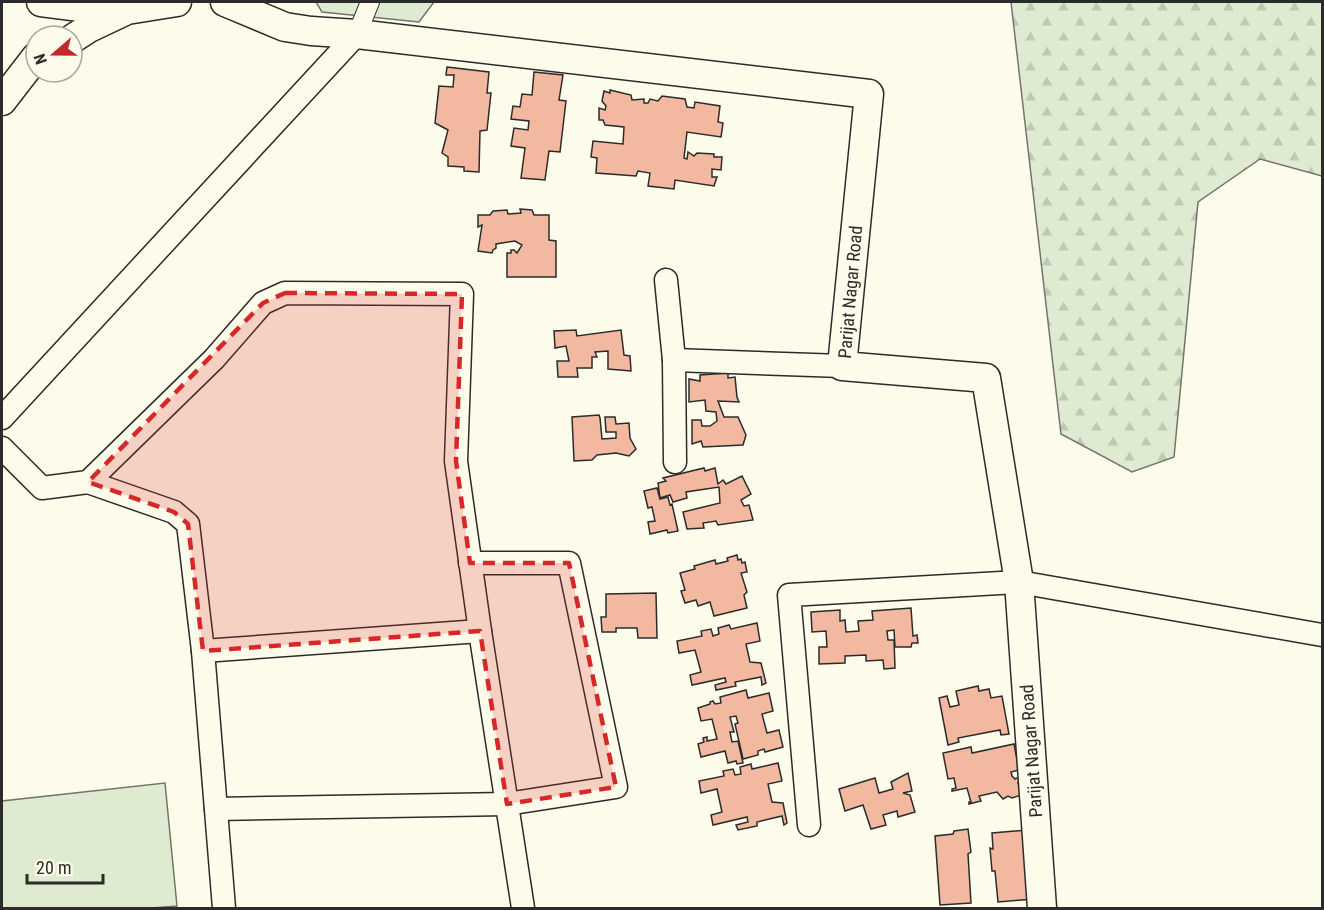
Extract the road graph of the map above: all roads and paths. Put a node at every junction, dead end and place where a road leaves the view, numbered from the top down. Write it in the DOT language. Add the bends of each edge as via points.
graph roads {
  1 [pos="41,2"];
  2 [pos="177,2"];
  3 [pos="209,2"];
  4 [pos="217,2"];
  5 [pos="225,2"];
  6 [pos="370,2"];
  7 [pos="94,5"];
  8 [pos="277,5"];
  9 [pos="127,10"];
  10 [pos="65,24"];
  11 [pos="84,31"];
  12 [pos="311,32"];
  13 [pos="357,34"];
  14 [pos="666,280"];
  15 [pos="674,360"];
  16 [pos="842,366"];
  17 [pos="2,418"];
  18 [pos="2,448"];
  19 [pos="675,462"];
  20 [pos="88,482"];
  21 [pos="470,563"];
  22 [pos="1019,582"];
  23 [pos="480,631"];
  24 [pos="1323,635"];
  25 [pos="203,651"];
  26 [pos="507,804"];
  27 [pos="216,809"];
  28 [pos="809,825"];
  29 [pos="224,909"];
  30 [pos="523,909"];
  31 [pos="1042,909"];
  1 -- 7 [label="street"];
  2 -- 9 [label="street"];
  3 -- 4 [label="street"];
  5 -- 12 [label="street" via="285,27"];
  6 -- 13 [label="street"];
  7 -- 9 [label="street"];
  7 -- 10 [label="street"];
  8 -- 12 [label="street"];
  9 -- 11 [label="street"];
  12 -- 13 [label="street"];
  13 -- 16 [label="street, Parijat Nagar Road" via="869,94"];
  13 -- 17 [label="street"];
  14 -- 15 [label="street"];
  15 -- 16 [label="street"];
  15 -- 19 [label="street"];
  16 -- 22 [label="street, Parijat Nagar Road" via="986,378"];
  18 -- 20 [label="street" via="42,488"];
  20 -- 21 [label="street" via="213,359 263,303 285,293 462,294 456,460"];
  20 -- 25 [label="street" via="174,512 188,524"];
  21 -- 23 [label="street"];
  21 -- 26 [label="street" via="569,563 616,787"];
  22 -- 24 [label="street"];
  22 -- 28 [label="street" via="789,595"];
  22 -- 31 [label="street, Parijat Nagar Road"];
  23 -- 25 [label="street"];
  23 -- 26 [label="street"];
  25 -- 27 [label="street"];
  26 -- 27 [label="street"];
  26 -- 30 [label="street"];
  27 -- 29 [label="street"];
}
